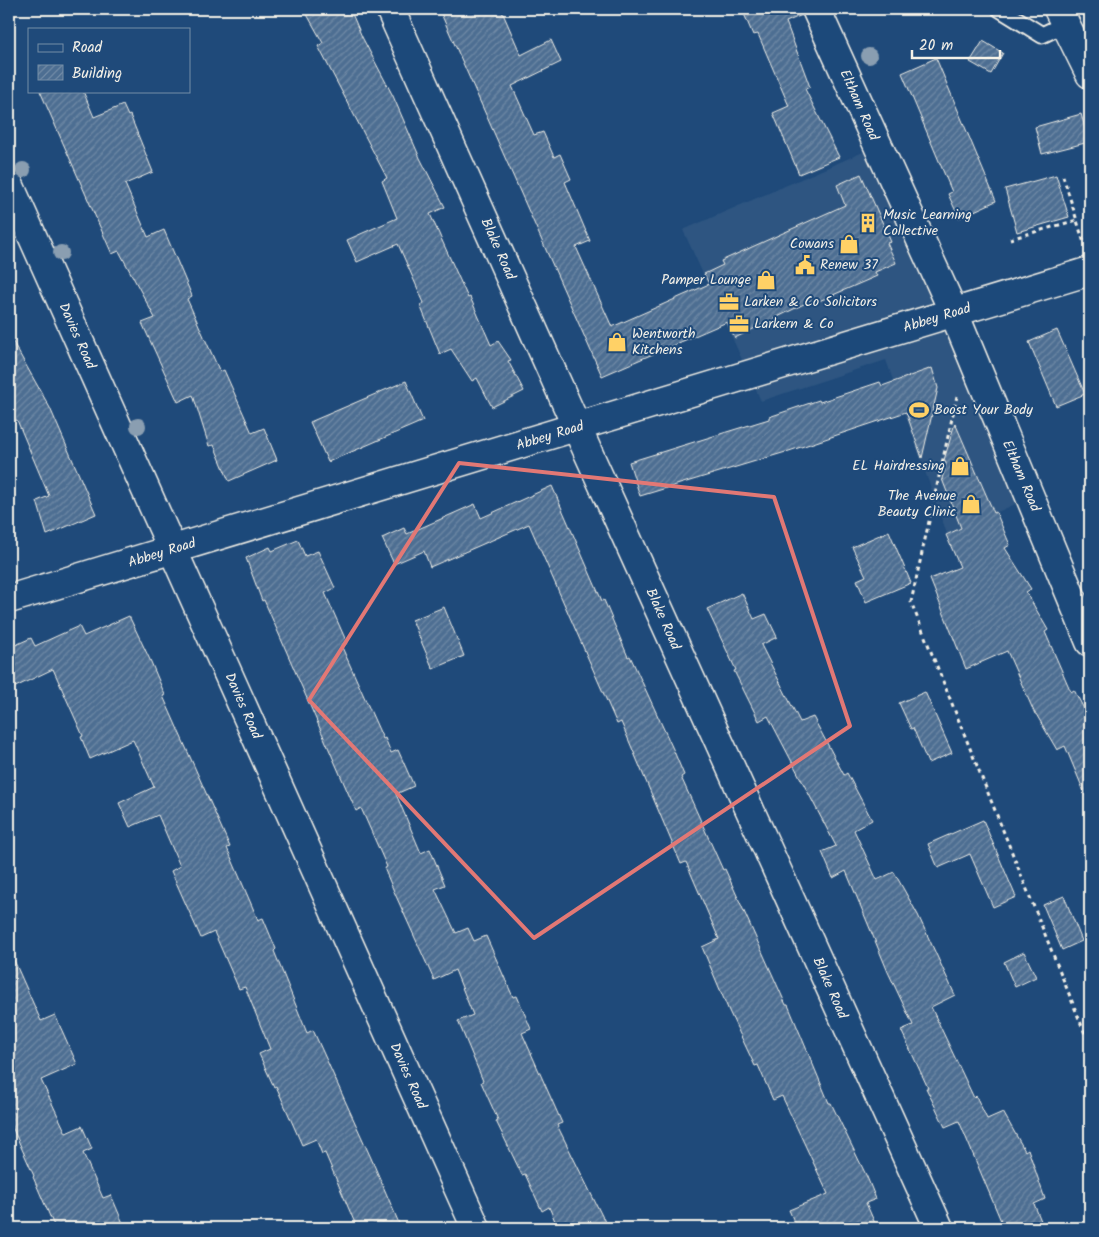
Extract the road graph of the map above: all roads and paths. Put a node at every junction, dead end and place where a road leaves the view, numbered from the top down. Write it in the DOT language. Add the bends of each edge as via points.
graph roads {
  1 [pos="390,9"];
  2 [pos="816,9"];
  3 [pos="1000,9"];
  4 [pos="1061,16"];
  5 [pos="1090,74"];
  6 [pos="1063,176"];
  7 [pos="9,184"];
  8 [pos="1077,220"];
  9 [pos="1010,240"];
  10 [pos="1088,259"];
  11 [pos="954,313"];
  12 [pos="980,376"];
  13 [pos="577,427"];
  14 [pos="173,550"];
  15 [pos="9,599"];
  16 [pos="1090,642"];
  17 [pos="1090,1046"];
  18 [pos="476,1228"];
  19 [pos="938,1228"];
  1 -- 13 [label="street, Blake Road"];
  2 -- 11 [label="street, Eltham Road"];
  3 -- 4 [label="lane" via="1042,35"];
  4 -- 5 [label="street"];
  6 -- 8 [label="path"];
  7 -- 14 [label="street, Davies Road"];
  8 -- 9 [label="path"];
  8 -- 10 [label="path"];
  10 -- 11 [label="street, Abbey Road"];
  11 -- 12 [label="street, Eltham Road"];
  11 -- 13 [label="street, Abbey Road"];
  12 -- 16 [label="street, Eltham Road"];
  12 -- 17 [label="path" via="959,385 911,602"];
  13 -- 14 [label="street, Abbey Road"];
  13 -- 19 [label="street, Blake Road"];
  14 -- 15 [label="street, Abbey Road"];
  14 -- 18 [label="street, Davies Road"];
}
